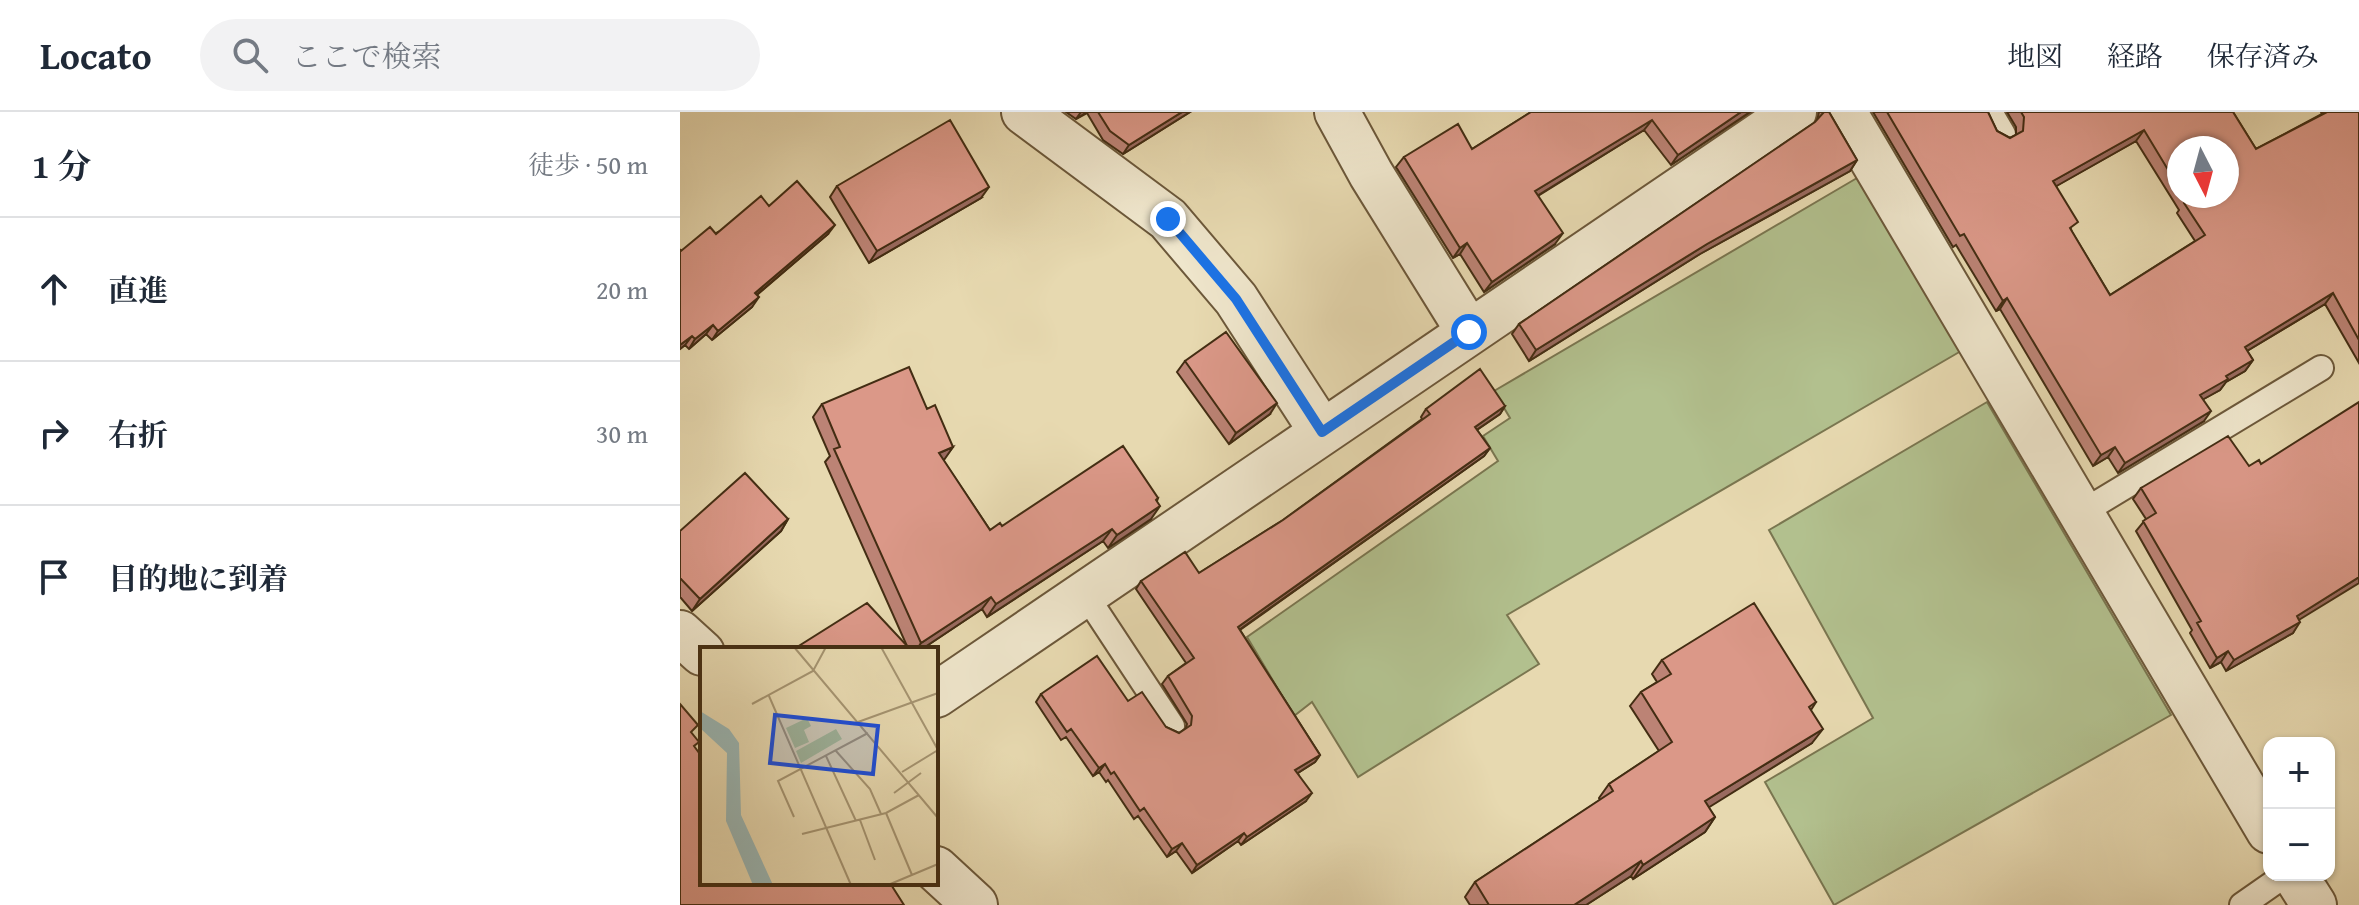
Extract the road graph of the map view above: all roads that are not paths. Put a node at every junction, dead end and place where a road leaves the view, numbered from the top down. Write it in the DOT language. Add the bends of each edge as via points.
graph roads {
  1 [pos="1024,112"];
  2 [pos="1337,112"];
  3 [pos="1794,112"];
  4 [pos="1844,112"];
  5 [pos="1990,112"];
  6 [pos="2003,134"];
  7 [pos="1469,332"];
  8 [pos="2321,368"];
  9 [pos="1322,432"];
  10 [pos="2081,513"];
  11 [pos="1085,594"];
  12 [pos="680,633"];
  13 [pos="700,651"];
  14 [pos="938,694"];
  15 [pos="1172,726"];
  16 [pos="2263,821"];
  17 [pos="938,871"];
  18 [pos="2276,881"];
  19 [pos="2299,881"];
  20 [pos="975,905"];
  21 [pos="2242,905"];
  22 [pos="2314,905"];
  1 -- 9 [label="street" via="1168,219 1236,299"];
  2 -- 7 [label="street"];
  3 -- 7 [label="street"];
  4 -- 10 [label="street"];
  5 -- 6 [label="lane"];
  7 -- 9 [label="street"];
  8 -- 10 [label="lane"];
  9 -- 11 [label="street"];
  10 -- 16 [label="street"];
  11 -- 14 [label="street"];
  11 -- 15 [label="lane"];
  12 -- 13 [label="street"];
  17 -- 20 [label="street"];
  18 -- 21 [label="lane"];
  19 -- 22 [label="street"];
}
